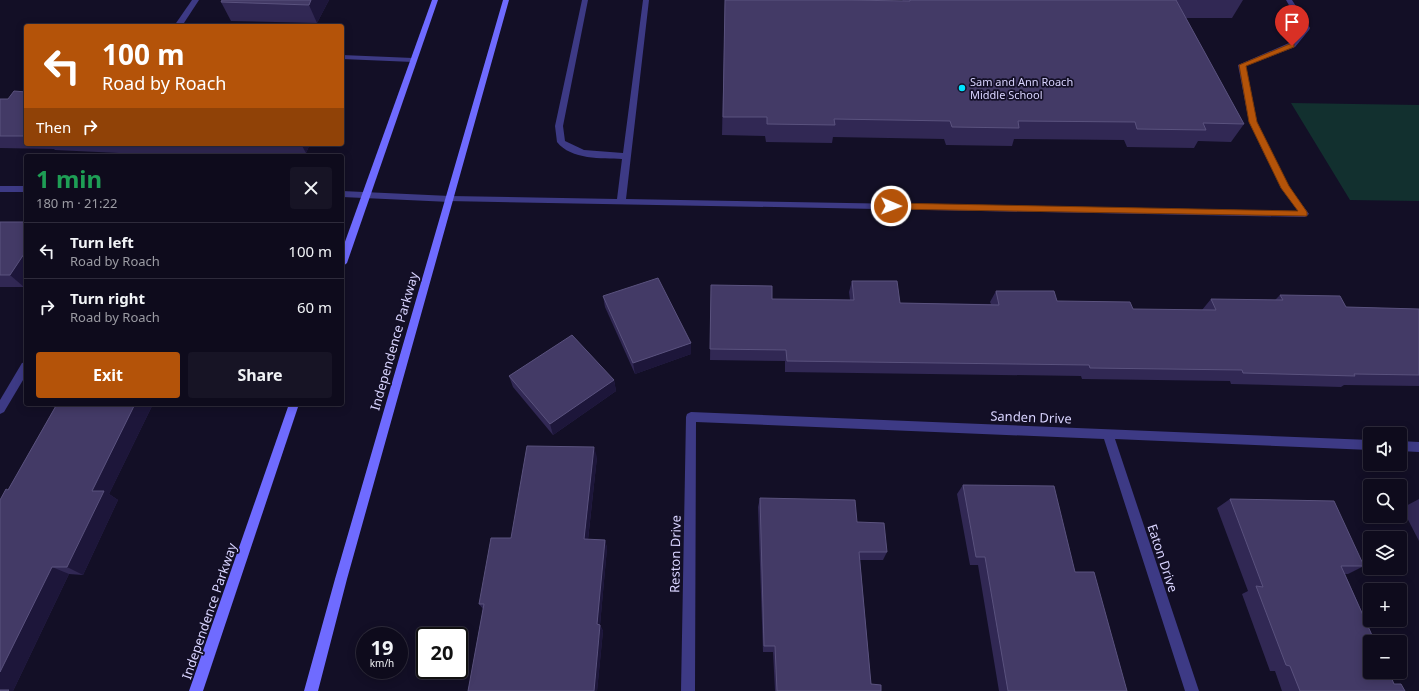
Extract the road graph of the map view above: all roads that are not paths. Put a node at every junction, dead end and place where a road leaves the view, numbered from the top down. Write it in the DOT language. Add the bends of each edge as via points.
graph roads {
  1 [pos="196,0"];
  2 [pos="435,0"];
  3 [pos="506,0"];
  4 [pos="585,0"];
  5 [pos="646,0"];
  6 [pos="1289,0"];
  7 [pos="179,24"];
  8 [pos="344,57"];
  9 [pos="413,60"];
  10 [pos="627,156"];
  11 [pos="0,189"];
  12 [pos="24,189"];
  13 [pos="344,194"];
  14 [pos="366,194"];
  15 [pos="450,199"];
  16 [pos="621,202"];
  17 [pos="344,257"];
  18 [pos="24,369"];
  19 [pos="293,406"];
  20 [pos="0,408"];
  21 [pos="691,417"];
  22 [pos="1108,434"];
  23 [pos="1363,445"];
  24 [pos="1407,446"];
  25 [pos="1419,447"];
  26 [pos="196,691"];
  27 [pos="311,691"];
  28 [pos="688,691"];
  29 [pos="1192,691"];
  1 -- 7 [label="street"];
  2 -- 9 [label="main road"];
  3 -- 15 [label="main road, Independence Parkway"];
  4 -- 10 [label="street" via="559,126 561,142 569,149 582,154"];
  5 -- 10 [label="street"];
  6 -- 16 [label="street" via="1306,28 1292,46 1242,65 1253,122 1285,188 1305,214"];
  8 -- 9 [label="street"];
  9 -- 14 [label="main road"];
  10 -- 16 [label="street"];
  11 -- 12 [label="street"];
  13 -- 14 [label="street"];
  14 -- 15 [label="street"];
  14 -- 17 [label="main road"];
  15 -- 16 [label="street"];
  15 -- 27 [label="main road, Independence Parkway"];
  18 -- 20 [label="street"];
  19 -- 26 [label="main road, Independence Parkway"];
  21 -- 22 [label="street, Sanden Drive"];
  21 -- 28 [label="street, Reston Drive"];
  22 -- 23 [label="street, Sanden Drive"];
  22 -- 29 [label="street, Eaton Drive"];
  24 -- 25 [label="street"];
}
